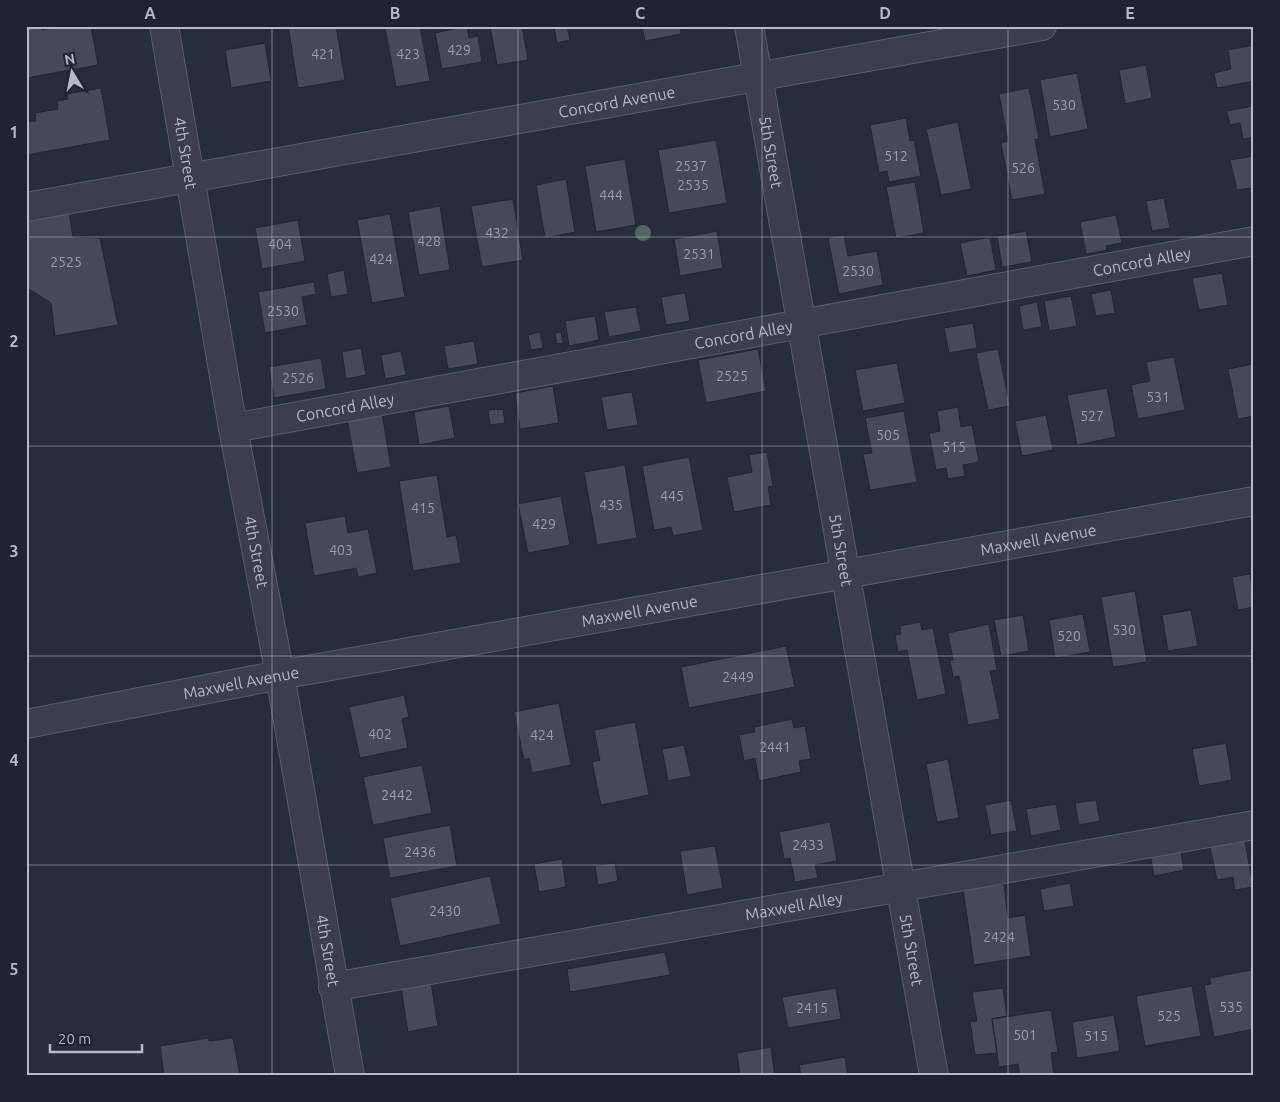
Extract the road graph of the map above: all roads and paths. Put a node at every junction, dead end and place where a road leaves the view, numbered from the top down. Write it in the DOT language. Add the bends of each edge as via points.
graph roads {
  1 [pos="164,26"];
  2 [pos="749,26"];
  3 [pos="1042,26"];
  4 [pos="758,77"];
  5 [pos="190,178"];
  6 [pos="26,207"];
  7 [pos="1254,241"];
  8 [pos="801,324"];
  9 [pos="233,428"];
  10 [pos="1254,501"];
  11 [pos="845,572"];
  12 [pos="280,675"];
  13 [pos="26,724"];
  14 [pos="1254,825"];
  15 [pos="901,887"];
  16 [pos="333,987"];
  17 [pos="350,1076"];
  18 [pos="934,1076"];
  1 -- 5 [label="street, 4th Street"];
  2 -- 4 [label="street, 5th Street"];
  3 -- 4 [label="street, Concord Avenue"];
  4 -- 5 [label="street, Concord Avenue"];
  4 -- 8 [label="street, 5th Street"];
  5 -- 6 [label="street, Concord Avenue"];
  5 -- 9 [label="street, 4th Street"];
  7 -- 8 [label="street, Concord Alley"];
  8 -- 9 [label="street, Concord Alley"];
  8 -- 11 [label="street, 5th Street"];
  9 -- 12 [label="street, 4th Street"];
  10 -- 11 [label="street, Maxwell Avenue"];
  11 -- 12 [label="street, Maxwell Avenue"];
  11 -- 15 [label="street, 5th Street"];
  12 -- 13 [label="street, Maxwell Avenue"];
  12 -- 16 [label="street, 4th Street"];
  14 -- 15 [label="street, Maxwell Alley"];
  15 -- 16 [label="street, Maxwell Alley"];
  15 -- 18 [label="street, 5th Street"];
  16 -- 17 [label="street, 4th Street"];
}
